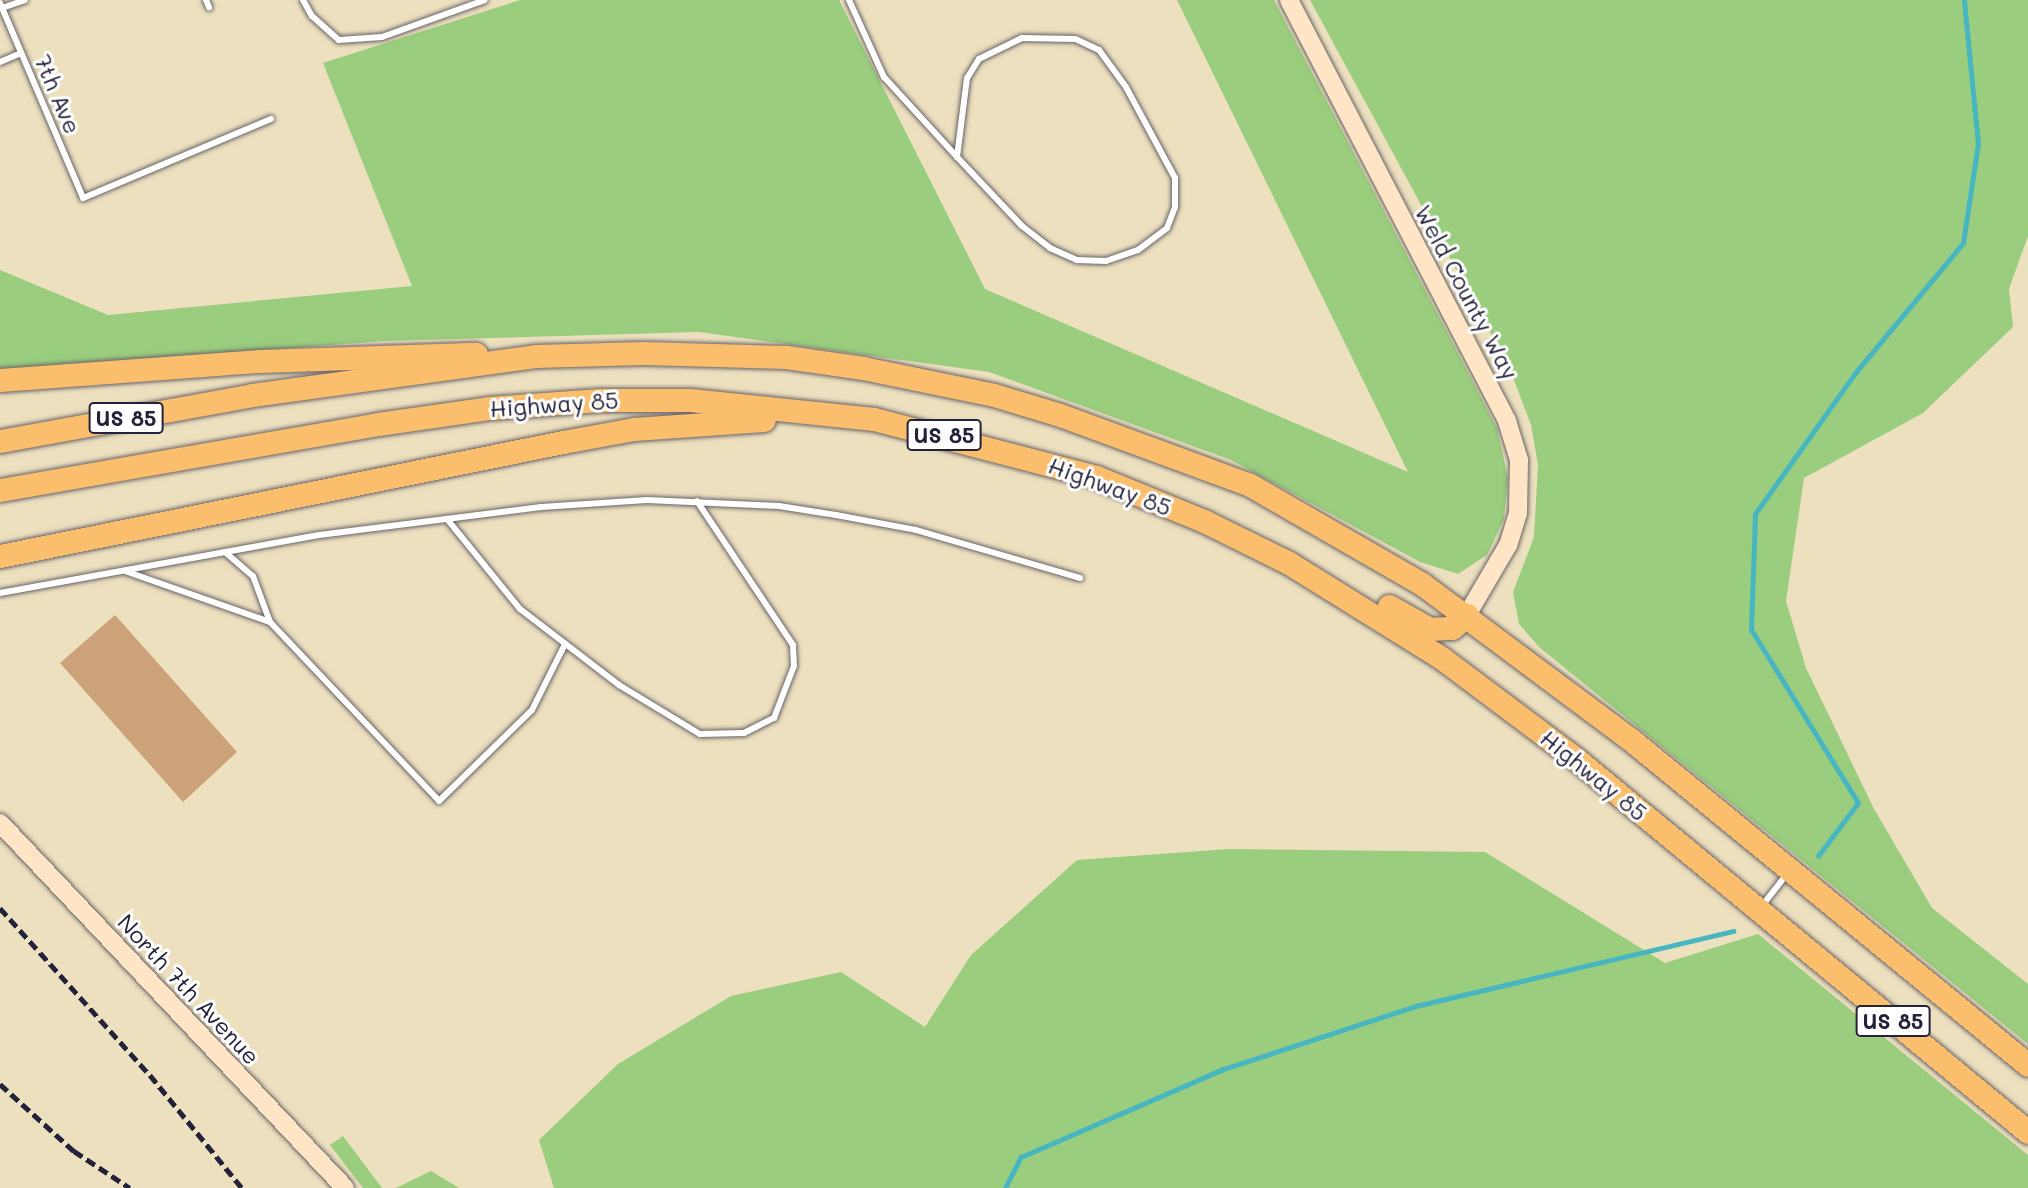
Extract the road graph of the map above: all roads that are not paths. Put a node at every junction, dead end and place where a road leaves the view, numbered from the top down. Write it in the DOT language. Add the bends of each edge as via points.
graph roads {
  1 [pos="25,0"];
  2 [pos="303,0"];
  3 [pos="485,0"];
  4 [pos="849,0"];
  5 [pos="1289,0"];
  6 [pos="1,5"];
  7 [pos="21,53"];
  8 [pos="0,62"];
  9 [pos="271,119"];
  10 [pos="957,157"];
  11 [pos="535,356"];
  12 [pos="0,380"];
  13 [pos="874,419"];
  14 [pos="0,441"];
  15 [pos="0,490"];
  16 [pos="697,501"];
  17 [pos="1178,510"];
  18 [pos="446,519"];
  19 [pos="225,552"];
  20 [pos="0,556"];
  21 [pos="123,571"];
  22 [pos="1080,578"];
  23 [pos="0,593"];
  24 [pos="1467,615"];
  25 [pos="270,622"];
  26 [pos="565,645"];
  27 [pos="0,822"];
  28 [pos="1790,870"];
  29 [pos="1758,910"];
  30 [pos="2028,1065"];
  31 [pos="2028,1132"];
  32 [pos="345,1188"];
  1 -- 6 [label="lane"];
  2 -- 3 [label="lane" via="312,16 339,40 382,37"];
  4 -- 10 [label="lane" via="884,77"];
  5 -- 24 [label="street, Weld County Way" via="1507,421 1519,460 1518,513 1508,545"];
  6 -- 7 [label="lane, 7th Ave"];
  7 -- 8 [label="lane"];
  7 -- 9 [label="lane, 7th Ave" via="83,198"];
  10 -- 10 [label="lane" via="1021,226 1050,248 1077,260 1106,261 1138,250 1167,228 1175,206 1175,178 1126,87 1099,50 1075,39 1023,38 979,59 967,78"];
  11 -- 12 [label="highway" via="416,354"];
  11 -- 14 [label="highway, Highway 85 / US 85" via="252,395"];
  11 -- 24 [label="highway, Highway 85 / US 85" via="786,357 994,395 1172,453 1250,485 1341,534"];
  13 -- 15 [label="highway, Highway 85 / US 85" via="690,400 600,400 489,408"];
  13 -- 17 [label="highway, Highway 85 / US 85" via="1084,473"];
  13 -- 20 [label="highway" via="826,425 747,418 634,429"];
  16 -- 18 [label="lane" via="541,507"];
  16 -- 22 [label="lane" via="779,506 916,530"];
  16 -- 26 [label="lane" via="793,645 794,666 774,718 744,733 700,734 619,685"];
  17 -- 24 [label="highway" via="1223,516 1286,544 1430,629 1452,628"];
  17 -- 29 [label="highway, Highway 85 / US 85" via="1289,563 1443,659 1576,759"];
  18 -- 19 [label="lane"];
  18 -- 26 [label="lane" via="520,609"];
  19 -- 21 [label="lane"];
  19 -- 25 [label="lane" via="253,576"];
  21 -- 23 [label="lane"];
  21 -- 25 [label="lane"];
  24 -- 28 [label="highway, Highway 85 / US 85"];
  25 -- 26 [label="lane" via="439,801 532,710"];
  27 -- 32 [label="street, North 7th Avenue"];
  28 -- 29 [label="lane"];
  28 -- 30 [label="highway, Highway 85 / US 85"];
  29 -- 31 [label="highway, Highway 85 / US 85"];
}
